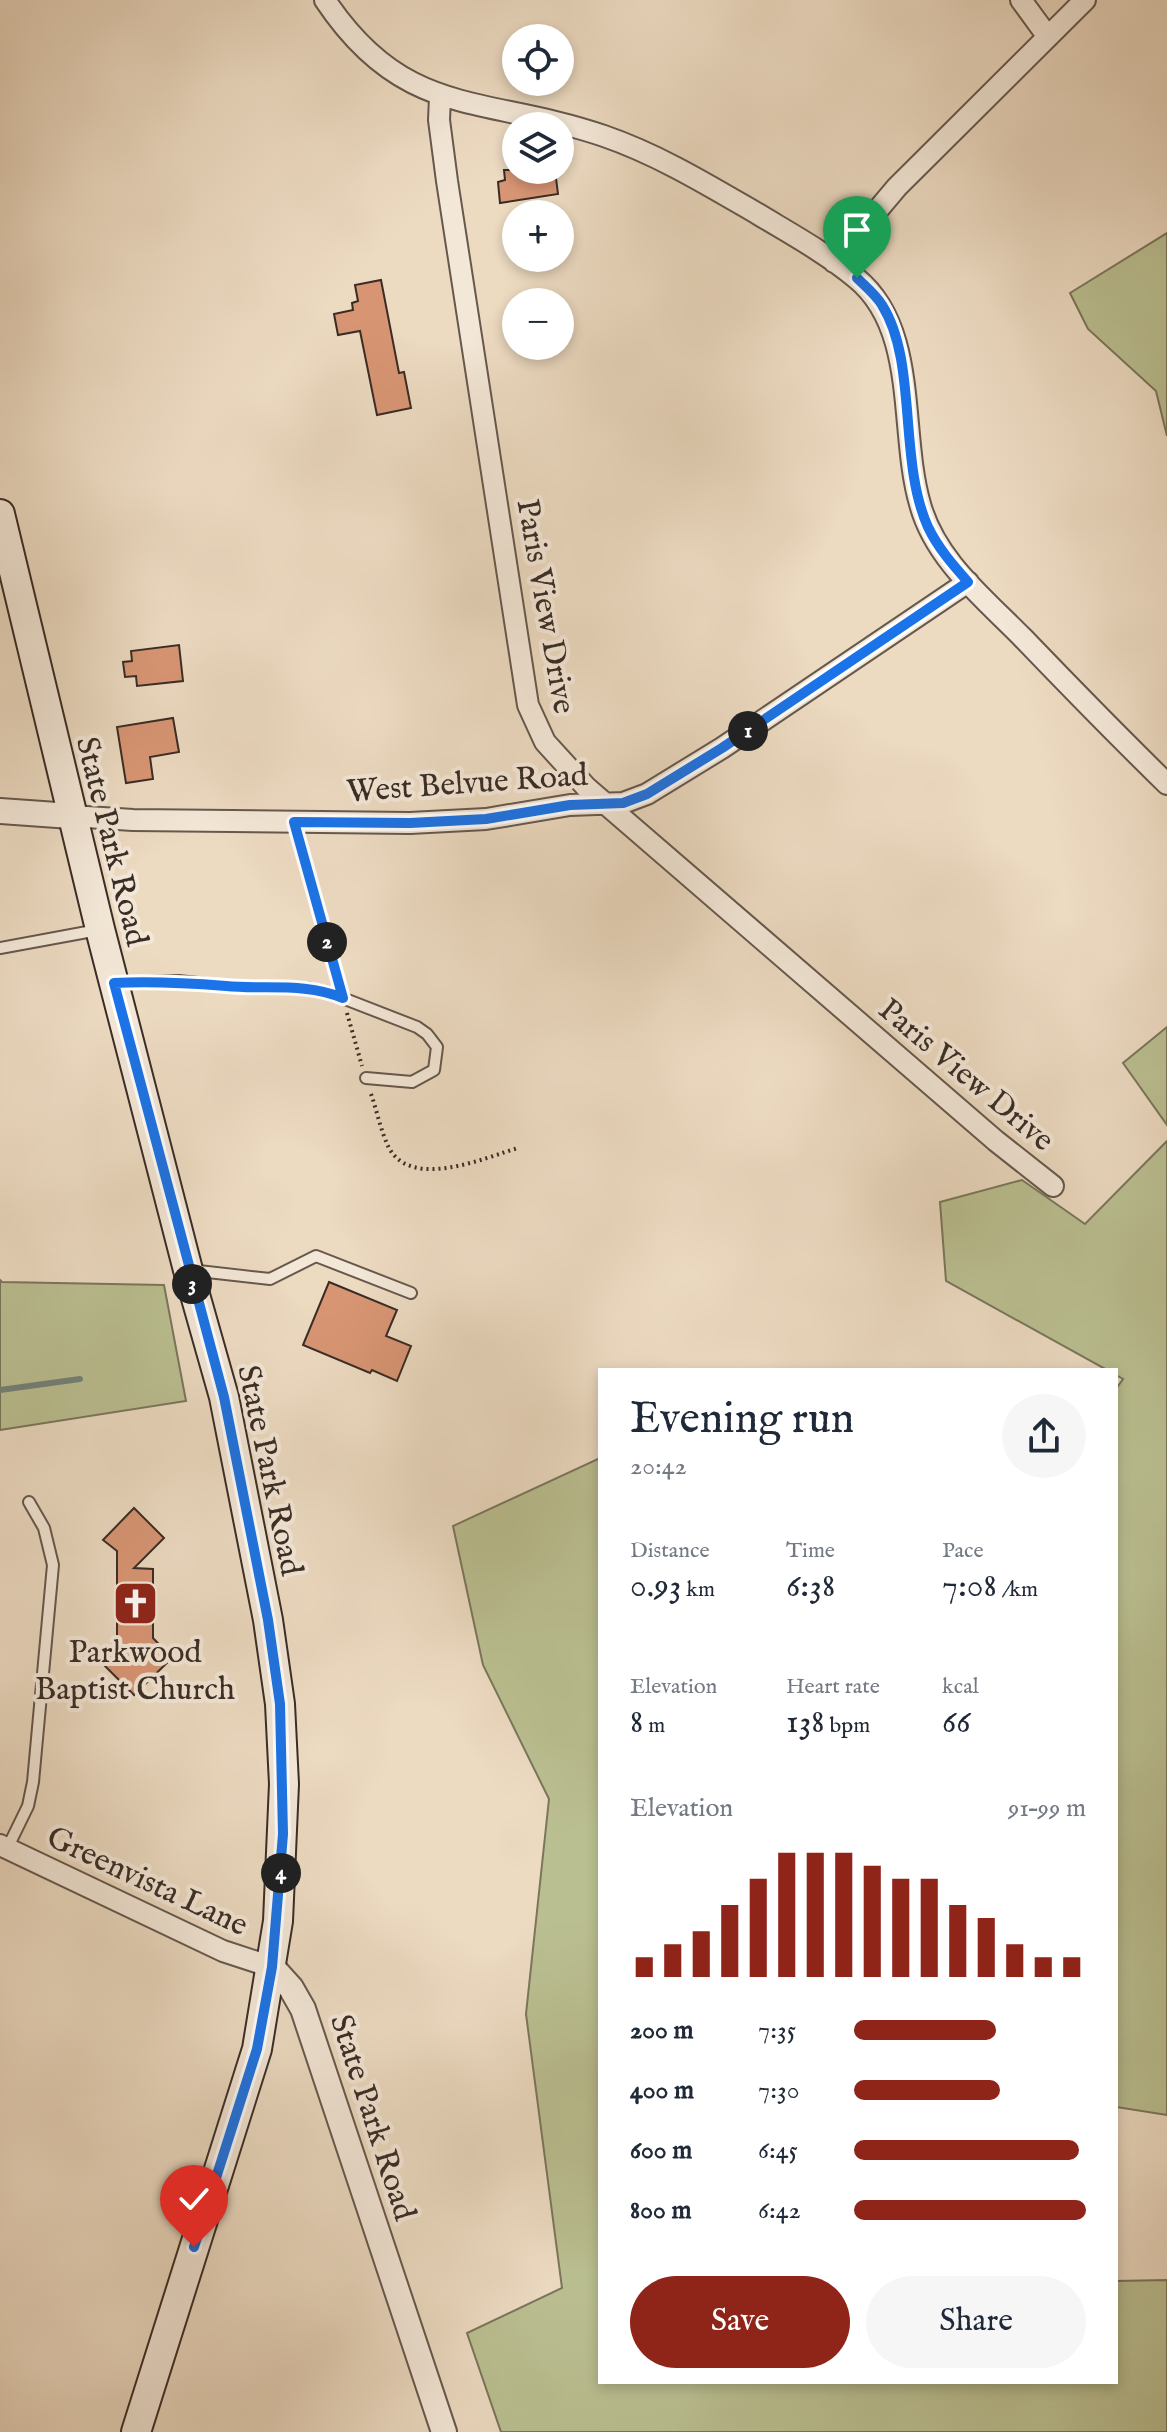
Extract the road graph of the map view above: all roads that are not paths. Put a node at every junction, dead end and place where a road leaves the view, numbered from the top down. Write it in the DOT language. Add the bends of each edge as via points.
graph roads {
  1 [pos="325,0"];
  2 [pos="1021,0"];
  3 [pos="1085,0"];
  4 [pos="1048,37"];
  5 [pos="440,97"];
  6 [pos="834,262"];
  7 [pos="0,514"];
  8 [pos="968,582"];
  9 [pos="1167,784"];
  10 [pos="608,805"];
  11 [pos="0,811"];
  12 [pos="71,816"];
  13 [pos="100,929"];
  14 [pos="0,948"];
  15 [pos="114,983"];
  16 [pos="366,1078"];
  17 [pos="1053,1186"];
  18 [pos="188,1270"];
  19 [pos="411,1293"];
  20 [pos="29,1502"];
  21 [pos="4,1847"];
  22 [pos="272,1967"];
  23 [pos="136,2432"];
  24 [pos="444,2432"];
  1 -- 5 [label="street" via="368,53 399,77"];
  2 -- 4 [label="street"];
  3 -- 4 [label="street"];
  4 -- 6 [label="street" via="897,187"];
  5 -- 6 [label="street" via="563,124 636,148"];
  5 -- 10 [label="street, Paris View Drive" via="447,181 528,705 545,742"];
  6 -- 8 [label="street" via="876,297 890,320 920,504 937,544"];
  7 -- 12 [label="main road, State Park Road"];
  8 -- 9 [label="street"];
  8 -- 10 [label="street, West Belvue Road" via="722,748 647,794"];
  10 -- 12 [label="street, West Belvue Road" via="410,823"];
  10 -- 17 [label="street, Paris View Drive"];
  11 -- 12 [label="street, West Belvue Road"];
  12 -- 13 [label="main road, State Park Road"];
  13 -- 14 [label="lane"];
  13 -- 15 [label="main road, State Park Road"];
  15 -- 16 [label="lane" via="290,986 343,998 417,1027 437,1047 434,1070 419,1081"];
  15 -- 18 [label="main road, State Park Road"];
  18 -- 19 [label="lane" via="270,1279 316,1256"];
  18 -- 22 [label="main road, State Park Road" via="224,1397 280,1704 283,1834"];
  20 -- 21 [label="lane" via="44,1528 53,1565 33,1782 28,1806"];
  21 -- 22 [label="street, Greenvista Lane" via="223,1951"];
  22 -- 23 [label="main road" via="257,2049"];
  22 -- 24 [label="street, State Park Road" via="303,2009"];
}
